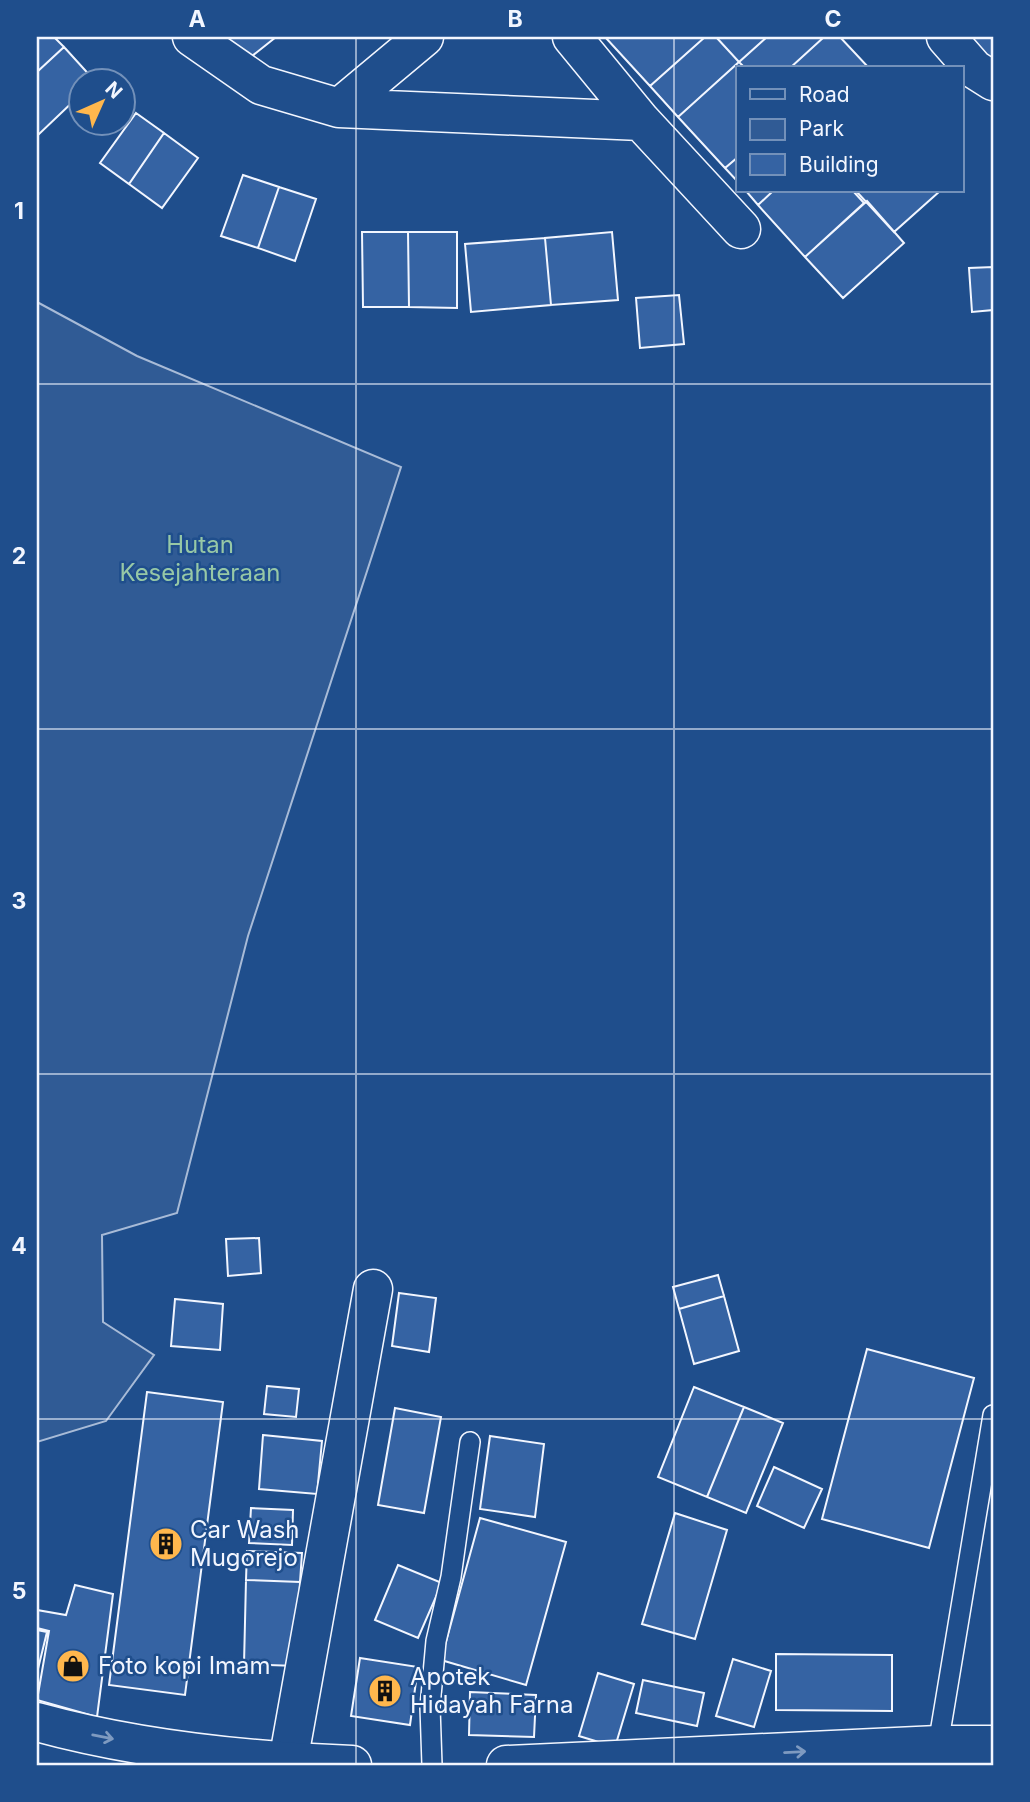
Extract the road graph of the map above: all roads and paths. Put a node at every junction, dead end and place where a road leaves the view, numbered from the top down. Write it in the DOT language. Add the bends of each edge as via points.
graph roads {
  1 [pos="192,37"];
  2 [pos="425,37"];
  3 [pos="572,37"];
  4 [pos="946,37"];
  5 [pos="993,80"];
  6 [pos="339,108"];
  7 [pos="640,121"];
  8 [pos="741,229"];
  9 [pos="373,1289"];
  10 [pos="993,1415"];
  11 [pos="470,1441"];
  12 [pos="37,1722"];
  13 [pos="938,1745"];
  14 [pos="993,1745"];
  15 [pos="288,1762"];
  16 [pos="352,1765"];
  17 [pos="432,1765"];
  18 [pos="506,1765"];
  1 -- 6 [label="main road" via="261,85"];
  2 -- 6 [label="main road"];
  3 -- 7 [label="main road"];
  4 -- 5 [label="main road" via="974,69"];
  6 -- 7 [label="main road"];
  7 -- 8 [label="main road"];
  9 -- 15 [label="main road"];
  10 -- 13 [label="lane"];
  11 -- 17 [label="lane" via="451,1577 436,1642 430,1707"];
  12 -- 15 [label="main road, one-way" via="177,1751"];
  13 -- 14 [label="main road"];
  18 -- 13 [label="main road, one-way"];
  15 -- 16 [label="main road"];
}
